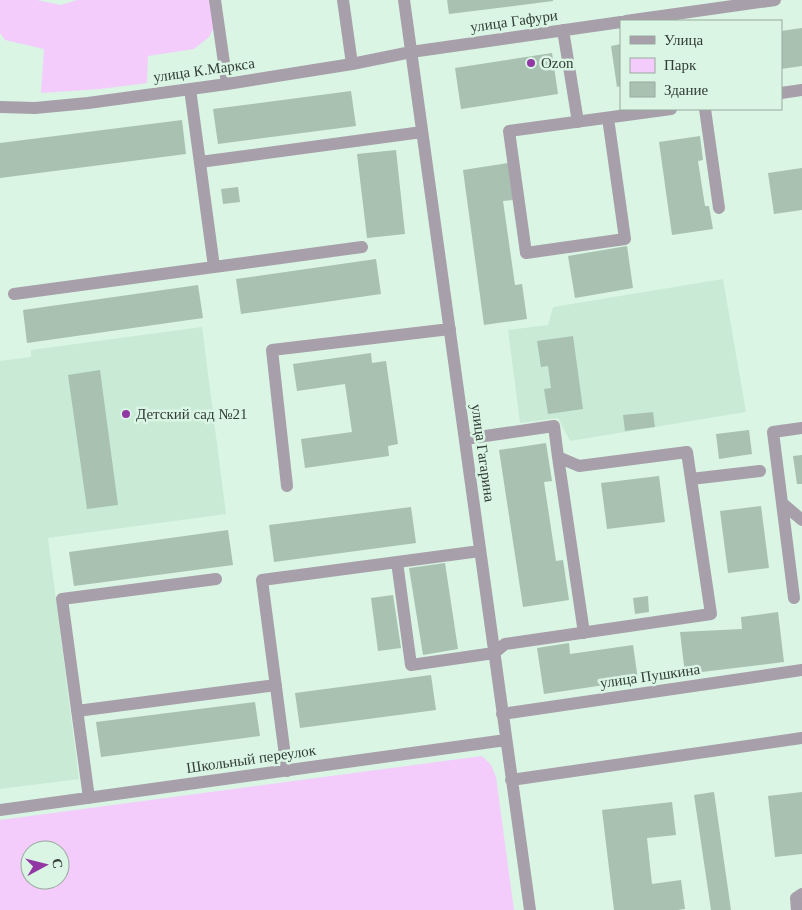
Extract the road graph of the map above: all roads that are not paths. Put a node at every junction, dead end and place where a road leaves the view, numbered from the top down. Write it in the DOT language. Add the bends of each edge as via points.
graph roads {
  1 [pos="215,0"];
  2 [pos="343,0"];
  3 [pos="404,0"];
  4 [pos="775,0"];
  5 [pos="633,20"];
  6 [pos="620,22"];
  7 [pos="563,30"];
  8 [pos="411,52"];
  9 [pos="352,64"];
  10 [pos="227,84"];
  11 [pos="190,89"];
  12 [pos="802,90"];
  13 [pos="782,93"];
  14 [pos="0,106"];
  15 [pos="664,110"];
  16 [pos="705,110"];
  17 [pos="608,118"];
  18 [pos="578,122"];
  19 [pos="422,132"];
  20 [pos="200,162"];
  21 [pos="719,208"];
  22 [pos="362,247"];
  23 [pos="214,267"];
  24 [pos="14,294"];
  25 [pos="450,330"];
  26 [pos="802,428"];
  27 [pos="465,439"];
  28 [pos="558,457"];
  29 [pos="760,471"];
  30 [pos="691,479"];
  31 [pos="287,486"];
  32 [pos="782,503"];
  33 [pos="802,520"];
  34 [pos="480,551"];
  35 [pos="396,562"];
  36 [pos="216,579"];
  37 [pos="794,598"];
  38 [pos="584,633"];
  39 [pos="494,653"];
  40 [pos="802,670"];
  41 [pos="276,685"];
  42 [pos="77,711"];
  43 [pos="502,714"];
  44 [pos="802,738"];
  45 [pos="506,740"];
  46 [pos="287,771"];
  47 [pos="512,780"];
  48 [pos="88,798"];
  49 [pos="0,810"];
  50 [pos="802,894"];
  51 [pos="530,910"];
  52 [pos="797,910"];
  1 -- 10 [label="street"];
  2 -- 9 [label="street"];
  3 -- 8 [label="street, улица Гагарина"];
  4 -- 5 [label="street"];
  6 -- 7 [label="street, улица Гафури"];
  7 -- 8 [label="street, улица Гафури"];
  7 -- 18 [label="street"];
  8 -- 9 [label="street, улица К.Маркса"];
  8 -- 19 [label="street, улица Гагарина"];
  9 -- 10 [label="street, улица К.Маркса"];
  10 -- 11 [label="street, улица К.Маркса"];
  11 -- 14 [label="street, улица К.Маркса" via="35,108"];
  11 -- 20 [label="street"];
  12 -- 13 [label="street"];
  15 -- 17 [label="street"];
  16 -- 21 [label="street"];
  17 -- 18 [label="street"];
  17 -- 18 [label="street" via="625,239 526,253 509,131"];
  19 -- 20 [label="street"];
  19 -- 25 [label="street, улица Гагарина"];
  20 -- 23 [label="street"];
  22 -- 23 [label="street"];
  23 -- 24 [label="street"];
  25 -- 27 [label="street, улица Гагарина"];
  25 -- 31 [label="street" via="272,350"];
  26 -- 32 [label="street" via="773,432"];
  27 -- 28 [label="street" via="554,426"];
  27 -- 34 [label="street, улица Гагарина"];
  28 -- 30 [label="street" via="579,466 687,452"];
  28 -- 38 [label="street"];
  29 -- 30 [label="street"];
  30 -- 38 [label="street" via="711,614"];
  32 -- 33 [label="street"];
  32 -- 37 [label="street"];
  34 -- 35 [label="street"];
  34 -- 39 [label="street, улица Гагарина"];
  35 -- 39 [label="street" via="411,665"];
  35 -- 41 [label="street" via="262,580"];
  36 -- 42 [label="street" via="62,599"];
  38 -- 39 [label="street" via="505,644"];
  39 -- 43 [label="street, улица Гагарина"];
  40 -- 43 [label="street, улица Пушкина"];
  41 -- 42 [label="street"];
  41 -- 46 [label="street"];
  42 -- 48 [label="street"];
  43 -- 45 [label="street, улица Гагарина"];
  44 -- 47 [label="street"];
  45 -- 46 [label="street, Школьный переулок"];
  45 -- 47 [label="street, улица Гагарина"];
  46 -- 48 [label="street, Школьный переулок"];
  47 -- 51 [label="street, улица Гагарина"];
  48 -- 49 [label="street, Школьный переулок"];
  50 -- 52 [label="street" via="796,898"];
}
